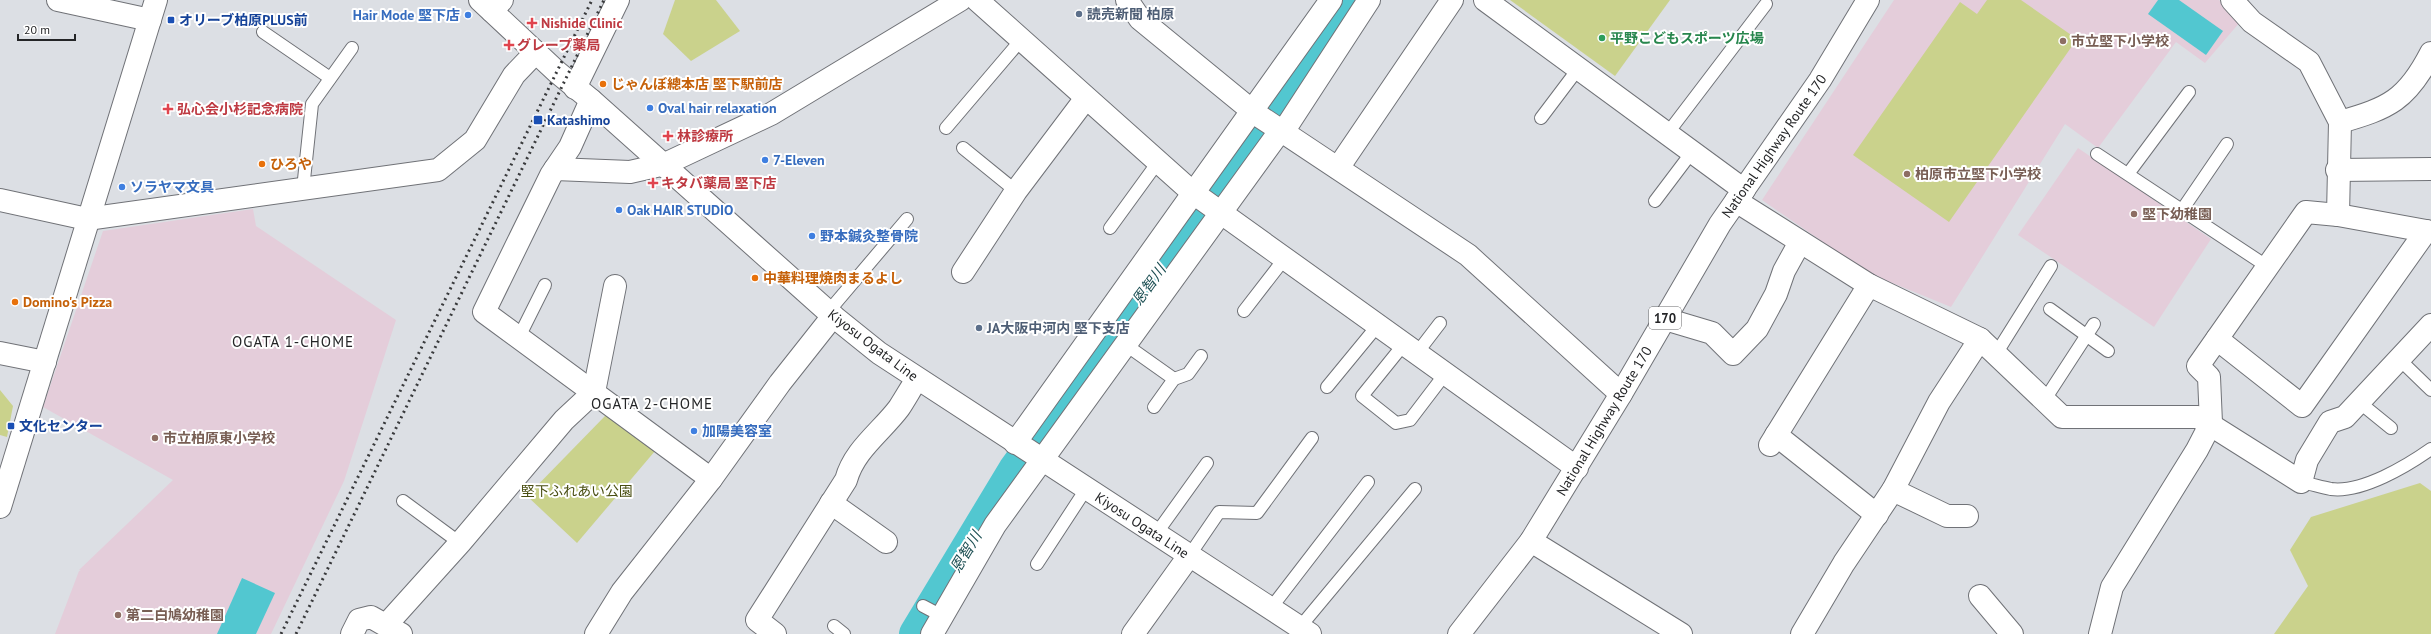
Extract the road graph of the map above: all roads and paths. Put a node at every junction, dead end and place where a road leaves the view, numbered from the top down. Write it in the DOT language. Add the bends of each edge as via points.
graph roads {
  1 [pos="58,0"];
  2 [pos="156,0"];
  3 [pos="618,0"];
  4 [pos="963,0"];
  5 [pos="1127,0"];
  6 [pos="1331,0"];
  7 [pos="1369,0"];
  8 [pos="1452,0"];
  9 [pos="1485,0"];
  10 [pos="1868,0"];
  11 [pos="2232,0"];
  12 [pos="491,4"];
  13 [pos="1766,4"];
  14 [pos="150,20"];
  15 [pos="263,32"];
  16 [pos="1021,40"];
  17 [pos="352,48"];
  18 [pos="536,52"];
  19 [pos="2431,53"];
  20 [pos="1578,69"];
  21 [pos="330,78"];
  22 [pos="2189,92"];
  23 [pos="583,94"];
  24 [pos="1086,98"];
  25 [pos="1254,112"];
  26 [pos="1541,118"];
  27 [pos="2340,122"];
  28 [pos="946,128"];
  29 [pos="1280,131"];
  30 [pos="1667,134"];
  31 [pos="2227,144"];
  32 [pos="963,148"];
  33 [pos="1692,152"];
  34 [pos="2097,154"];
  35 [pos="1158,162"];
  36 [pos="665,164"];
  37 [pos="1338,168"];
  38 [pos="556,169"];
  39 [pos="2431,169"];
  40 [pos="2338,170"];
  41 [pos="2128,174"];
  42 [pos="303,189"];
  43 [pos="1016,191"];
  44 [pos="1195,194"];
  45 [pos="1740,196"];
  46 [pos="0,200"];
  47 [pos="1655,200"];
  48 [pos="2182,210"];
  49 [pos="1220,212"];
  50 [pos="2338,215"];
  51 [pos="87,219"];
  52 [pos="907,219"];
  53 [pos="1110,228"];
  54 [pos="2429,231"];
  55 [pos="1800,242"];
  56 [pos="1285,258"];
  57 [pos="2052,266"];
  58 [pos="2268,267"];
  59 [pos="963,272"];
  60 [pos="545,285"];
  61 [pos="615,286"];
  62 [pos="1869,286"];
  63 [pos="2050,309"];
  64 [pos="1244,311"];
  65 [pos="831,314"];
  66 [pos="1665,319"];
  67 [pos="1440,323"];
  68 [pos="2094,324"];
  69 [pos="2431,325"];
  70 [pos="1378,326"];
  71 [pos="2086,336"];
  72 [pos="519,337"];
  73 [pos="1980,339"];
  74 [pos="2217,339"];
  75 [pos="1126,345"];
  76 [pos="1410,348"];
  77 [pos="2108,351"];
  78 [pos="0,353"];
  79 [pos="1996,354"];
  80 [pos="1201,356"];
  81 [pos="2399,359"];
  82 [pos="45,362"];
  83 [pos="1446,374"];
  84 [pos="917,379"];
  85 [pos="1174,379"];
  86 [pos="1327,387"];
  87 [pos="2431,390"];
  88 [pos="594,392"];
  89 [pos="1621,394"];
  90 [pos="2044,400"];
  91 [pos="2359,402"];
  92 [pos="1154,407"];
  93 [pos="2211,423"];
  94 [pos="2391,428"];
  95 [pos="1312,438"];
  96 [pos="1016,444"];
  97 [pos="2431,449"];
  98 [pos="1040,459"];
  99 [pos="1207,463"];
  100 [pos="1577,468"];
  101 [pos="711,479"];
  102 [pos="1368,482"];
  103 [pos="2301,482"];
  104 [pos="1086,489"];
  105 [pos="1415,489"];
  106 [pos="1893,490"];
  107 [pos="403,501"];
  108 [pos="831,503"];
  109 [pos="0,507"];
  110 [pos="1877,515"];
  111 [pos="1967,516"];
  112 [pos="1156,534"];
  113 [pos="1531,541"];
  114 [pos="886,542"];
  115 [pos="460,543"];
  116 [pos="1189,556"];
  117 [pos="1037,564"];
  118 [pos="1980,596"];
  119 [pos="923,606"];
  120 [pos="1271,608"];
  121 [pos="937,625"];
  122 [pos="834,626"];
  123 [pos="394,629"];
  124 [pos="1305,630"];
  125 [pos="352,634"];
  126 [pos="596,634"];
  127 [pos="776,634"];
  128 [pos="844,634"];
  129 [pos="1133,634"];
  130 [pos="1459,634"];
  131 [pos="1681,634"];
  132 [pos="1802,634"];
  133 [pos="2012,634"];
  134 [pos="2100,634"];
  1 -- 14 [label="main road"];
  2 -- 14 [label="main road"];
  3 -- 23 [label="main road"];
  4 -- 16 [label="main road"];
  4 -- 36 [label="main road" via="771,114"];
  5 -- 25 [label="main road" via="1140,19"];
  6 -- 25 [label="main road"];
  7 -- 29 [label="main road"];
  8 -- 37 [label="main road"];
  9 -- 20 [label="main road"];
  10 -- 45 [label="main road, National Highway Route 170 / 170" via="1820,80"];
  11 -- 27 [label="main road" via="2252,22 2309,62"];
  12 -- 18 [label="main road, Kiyosu Ogata Line"];
  13 -- 30 [label="lane"];
  14 -- 51 [label="main road"];
  15 -- 21 [label="lane"];
  16 -- 24 [label="main road"];
  16 -- 28 [label="lane"];
  17 -- 21 [label="lane"];
  18 -- 23 [label="main road, Kiyosu Ogata Line"];
  18 -- 42 [label="main road" via="514,75 475,140 438,170"];
  19 -- 27 [label="main road" via="2420,74 2404,94 2378,111"];
  20 -- 26 [label="lane"];
  20 -- 30 [label="main road"];
  21 -- 42 [label="lane" via="312,104"];
  22 -- 41 [label="lane"];
  23 -- 36 [label="main road, Kiyosu Ogata Line"];
  23 -- 38 [label="main road" via="570,147"];
  24 -- 35 [label="main road"];
  24 -- 43 [label="main road"];
  25 -- 29 [label="main road"];
  25 -- 44 [label="main road"];
  27 -- 40 [label="main road"];
  29 -- 37 [label="main road"];
  29 -- 49 [label="main road"];
  30 -- 33 [label="main road"];
  31 -- 48 [label="lane"];
  32 -- 43 [label="lane"];
  33 -- 45 [label="main road"];
  33 -- 47 [label="lane"];
  34 -- 41 [label="lane"];
  35 -- 44 [label="main road"];
  35 -- 53 [label="lane"];
  36 -- 38 [label="main road" via="630,172"];
  36 -- 65 [label="main road, Kiyosu Ogata Line"];
  37 -- 89 [label="main road" via="1468,255"];
  38 -- 72 [label="main road" via="484,312"];
  39 -- 40 [label="main road"];
  40 -- 50 [label="main road"];
  41 -- 48 [label="lane"];
  42 -- 51 [label="main road"];
  43 -- 59 [label="main road"];
  44 -- 49 [label="main road"];
  44 -- 96 [label="main road"];
  45 -- 55 [label="main road"];
  45 -- 66 [label="main road, National Highway Route 170 / 170" via="1720,224"];
  46 -- 51 [label="main road"];
  48 -- 58 [label="lane"];
  49 -- 56 [label="main road"];
  49 -- 75 [label="main road"];
  50 -- 54 [label="main road"];
  50 -- 58 [label="main road" via="2306,212"];
  51 -- 82 [label="main road"];
  52 -- 65 [label="lane"];
  54 -- 74 [label="main road" via="2302,406"];
  55 -- 62 [label="main road"];
  55 -- 66 [label="main road" via="1757,329 1733,354 1712,333"];
  56 -- 64 [label="lane"];
  56 -- 70 [label="main road"];
  57 -- 79 [label="lane"];
  58 -- 74 [label="main road"];
  60 -- 72 [label="lane"];
  61 -- 88 [label="main road"];
  62 -- 73 [label="main road"];
  62 -- 110 [label="main road" via="1773,440"];
  63 -- 71 [label="lane"];
  65 -- 84 [label="main road, Kiyosu Ogata Line" via="879,354"];
  65 -- 101 [label="main road"];
  66 -- 89 [label="main road, National Highway Route 170 / 170"];
  67 -- 76 [label="lane"];
  68 -- 71 [label="lane"];
  69 -- 81 [label="main road"];
  70 -- 76 [label="main road"];
  70 -- 86 [label="lane"];
  71 -- 77 [label="lane"];
  71 -- 90 [label="lane"];
  72 -- 88 [label="main road"];
  73 -- 79 [label="main road"];
  73 -- 106 [label="main road" via="1939,402"];
  74 -- 93 [label="main road" via="2198,366 2209,377"];
  75 -- 85 [label="lane"];
  75 -- 98 [label="main road"];
  76 -- 83 [label="main road"];
  76 -- 83 [label="lane" via="1362,396 1396,423 1410,420"];
  78 -- 82 [label="main road"];
  79 -- 90 [label="main road"];
  80 -- 85 [label="lane" via="1188,374"];
  81 -- 87 [label="lane"];
  81 -- 91 [label="main road"];
  82 -- 109 [label="main road"];
  83 -- 100 [label="main road"];
  84 -- 96 [label="main road, Kiyosu Ogata Line"];
  84 -- 108 [label="main road" via="899,408 871,437 849,469 846,480"];
  85 -- 92 [label="lane"];
  88 -- 101 [label="main road"];
  88 -- 115 [label="main road" via="564,420"];
  89 -- 100 [label="main road, National Highway Route 170 / 170"];
  90 -- 93 [label="main road" via="2062,417 2183,415 2198,417"];
  91 -- 94 [label="lane"];
  91 -- 103 [label="main road" via="2345,417 2330,422 2307,460"];
  93 -- 103 [label="main road"];
  93 -- 134 [label="main road" via="2198,450 2112,587"];
  95 -- 116 [label="lane" via="1257,513 1219,512"];
  96 -- 98 [label="main road, Kiyosu Ogata Line"];
  97 -- 103 [label="lane" via="2409,464 2354,487 2333,489"];
  98 -- 104 [label="main road, Kiyosu Ogata Line"];
  98 -- 121 [label="main road" via="995,525"];
  99 -- 112 [label="lane"];
  100 -- 113 [label="main road, National Highway Route 170 / 170"];
  101 -- 126 [label="main road" via="622,592"];
  102 -- 120 [label="lane"];
  104 -- 112 [label="main road, Kiyosu Ogata Line"];
  104 -- 117 [label="lane"];
  105 -- 124 [label="lane"];
  106 -- 110 [label="main road"];
  106 -- 111 [label="main road" via="1947,516"];
  107 -- 115 [label="lane"];
  108 -- 114 [label="main road"];
  108 -- 127 [label="main road" via="757,620"];
  110 -- 132 [label="main road"];
  112 -- 116 [label="main road, Kiyosu Ogata Line"];
  113 -- 130 [label="main road, National Highway Route 170 / 170"];
  113 -- 131 [label="main road"];
  115 -- 123 [label="main road"];
  116 -- 120 [label="main road, Kiyosu Ogata Line"];
  116 -- 129 [label="main road"];
  118 -- 133 [label="main road"];
  119 -- 121 [label="lane"];
  120 -- 124 [label="main road, Kiyosu Ogata Line"];
  122 -- 128 [label="lane"];
  123 -- 125 [label="main road" via="371,617 359,620"];
}
